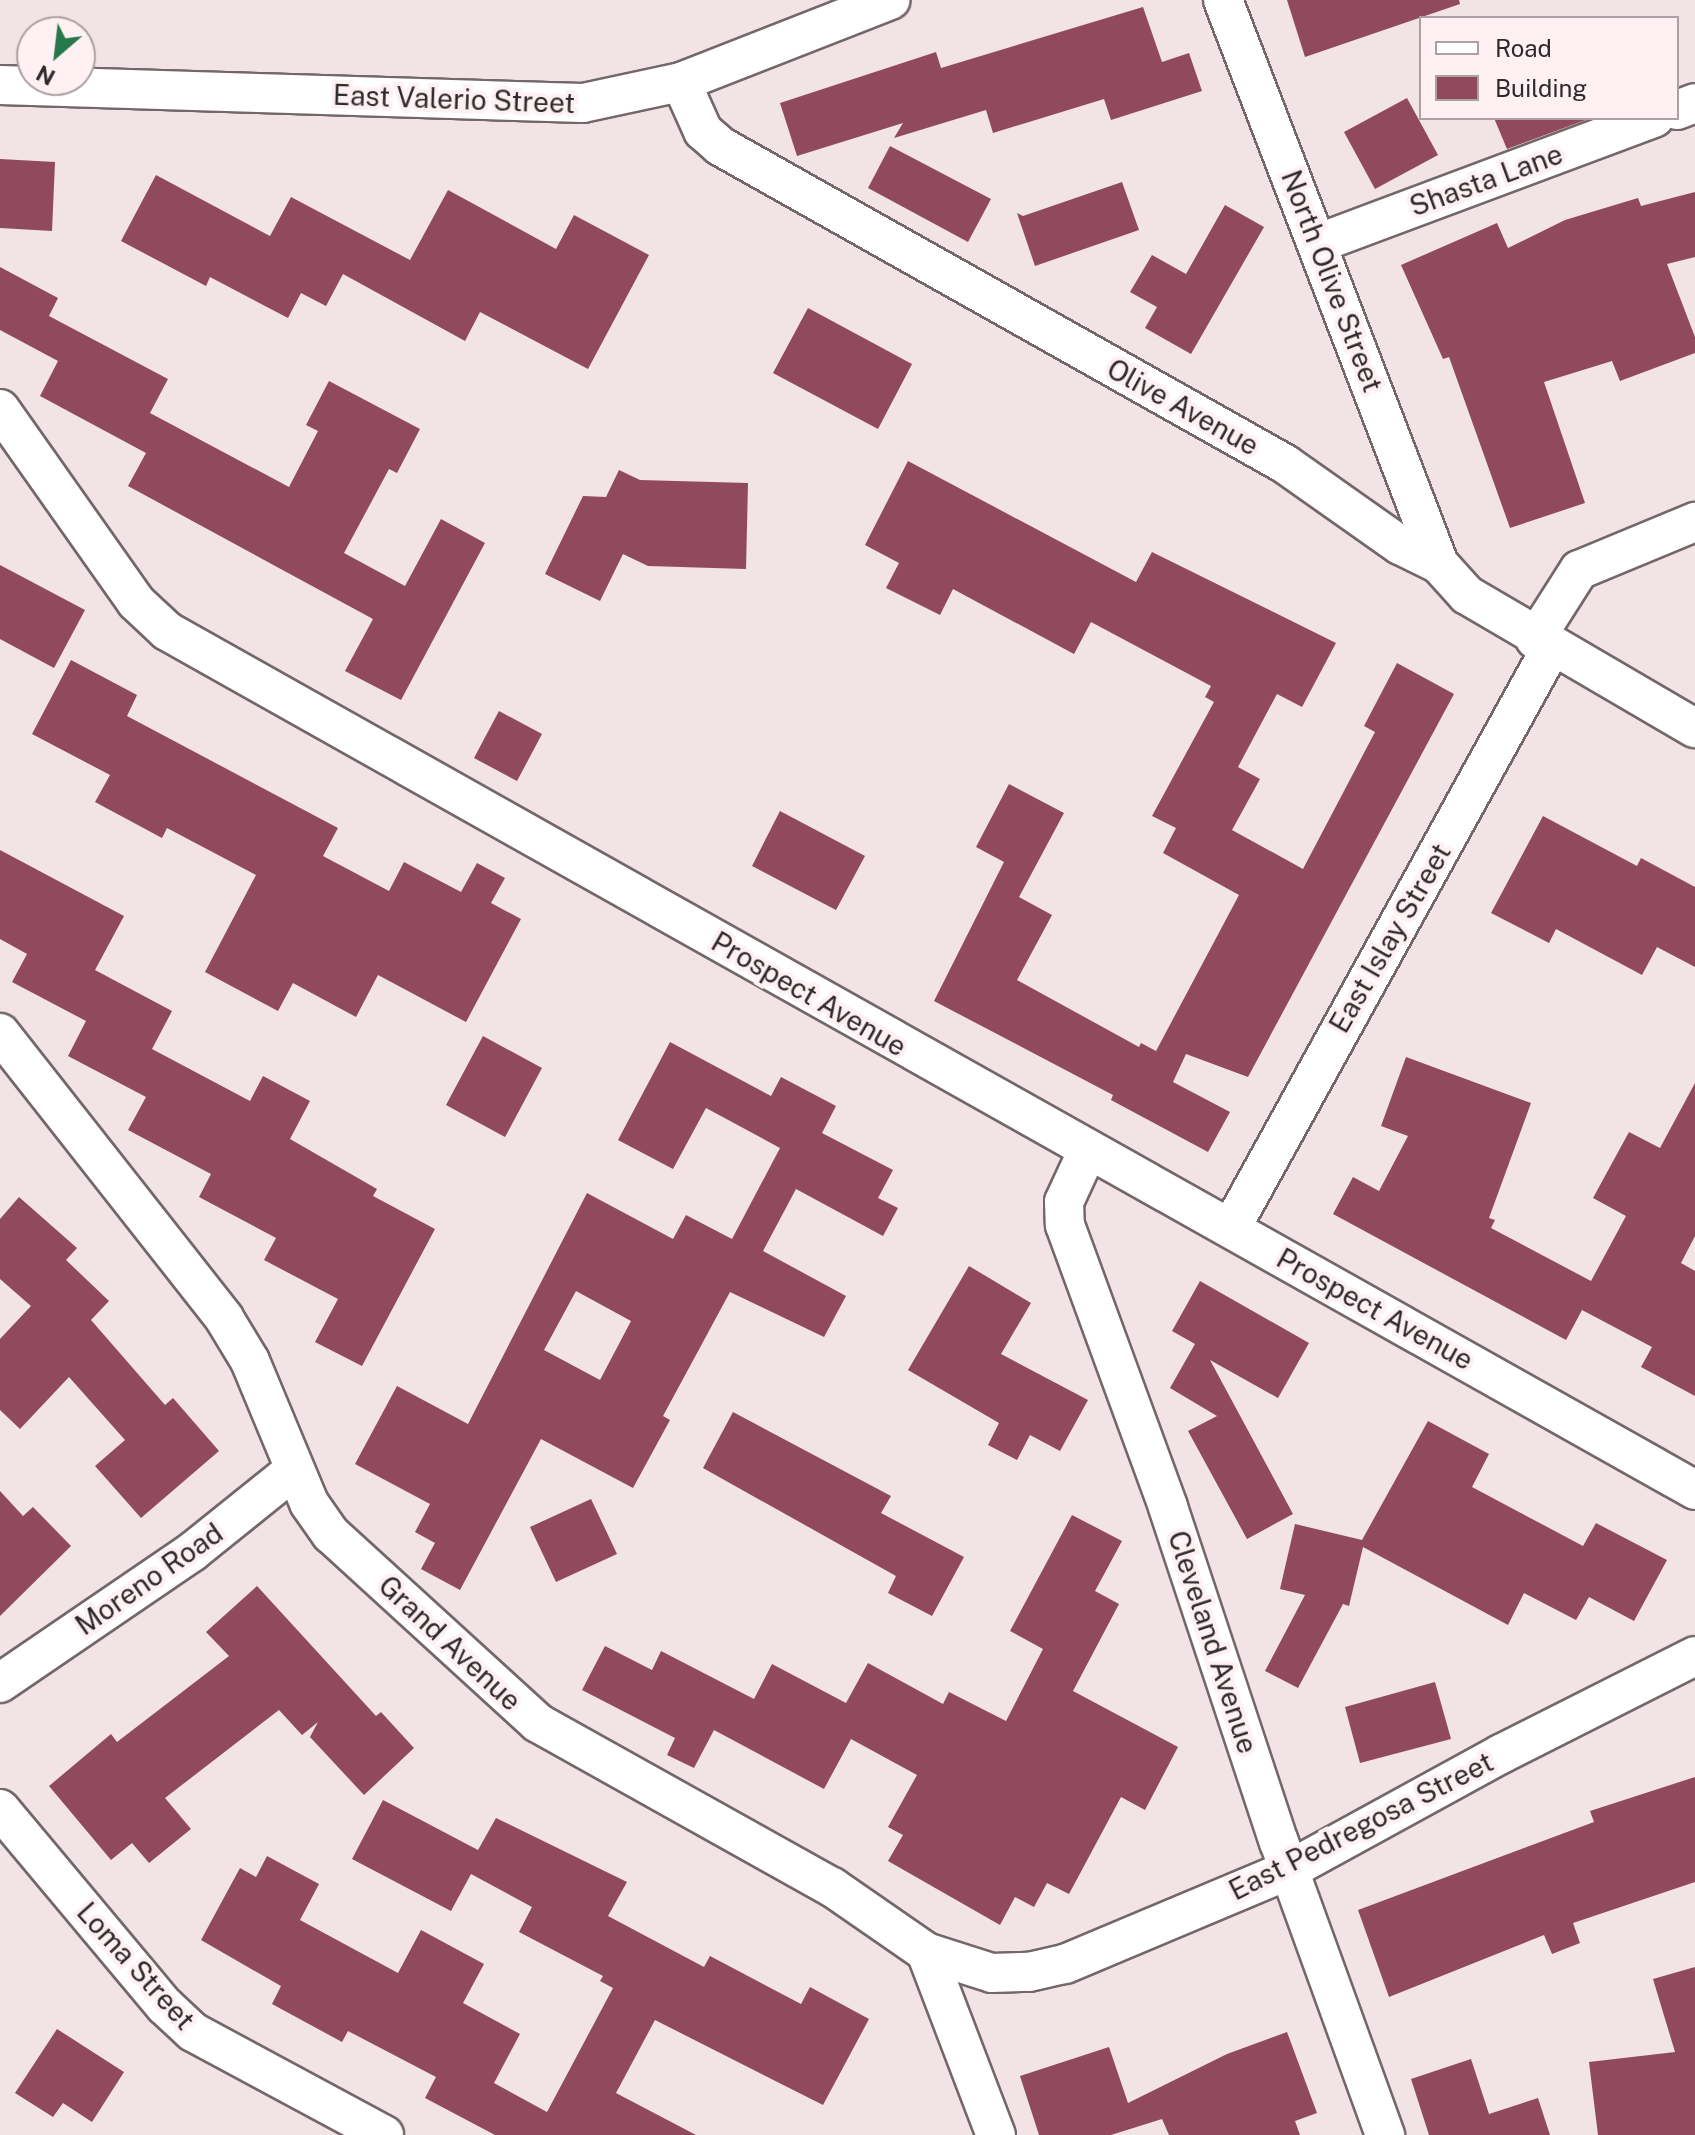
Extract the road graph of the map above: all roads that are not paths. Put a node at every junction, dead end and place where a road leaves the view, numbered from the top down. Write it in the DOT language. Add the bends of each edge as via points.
graph roads {
  1 [pos="890,0"];
  2 [pos="1223,0"];
  3 [pos="681,82"];
  4 [pos="0,85"];
  5 [pos="1649,120"];
  6 [pos="1319,243"];
  7 [pos="0,409"];
  8 [pos="1695,522"];
  9 [pos="1439,564"];
  10 [pos="1543,644"];
  11 [pos="1695,728"];
  12 [pos="0,1033"];
  13 [pos="1088,1150"];
  14 [pos="1231,1228"];
  15 [pos="294,1470"];
  16 [pos="1695,1490"];
  17 [pos="1695,1656"];
  18 [pos="0,1683"];
  19 [pos="0,1809"];
  20 [pos="1289,1870"];
  21 [pos="926,1952"];
  22 [pos="384,2135"];
  23 [pos="996,2135"];
  24 [pos="1385,2135"];
  1 -- 3 [label="street, East Valerio Street"];
  2 -- 6 [label="street, North Olive Street"];
  3 -- 4 [label="street, East Valerio Street" via="583,103"];
  3 -- 9 [label="street, Olive Avenue" via="703,131 720,146 1285,464 1400,545"];
  5 -- 6 [label="street, Shasta Lane"];
  6 -- 9 [label="street, North Olive Street"];
  7 -- 13 [label="street, Prospect Avenue" via="136,602 167,631"];
  8 -- 10 [label="street, East Islay Street" via="1579,570"];
  9 -- 10 [label="street, Olive Avenue" via="1467,595"];
  10 -- 11 [label="street, Olive Avenue"];
  10 -- 14 [label="street, East Islay Street"];
  12 -- 15 [label="street, Grand Avenue" via="224,1318 250,1361"];
  13 -- 14 [label="street, Prospect Avenue"];
  13 -- 20 [label="street, Cleveland Avenue" via="1064,1202 1065,1225 1168,1507"];
  14 -- 16 [label="street, Prospect Avenue"];
  15 -- 18 [label="street, Moreno Road" via="192,1552"];
  15 -- 21 [label="street, Grand Avenue" via="331,1534 516,1707 832,1887"];
  17 -- 20 [label="street, East Pedregosa Street"];
  19 -- 22 [label="street, Loma Street" via="165,2006 193,2032"];
  20 -- 21 [label="street, East Pedregosa Street" via="1053,1967 992,1973"];
  20 -- 24 [label="street, Cleveland Avenue"];
  21 -- 23 [label="street"];
}
